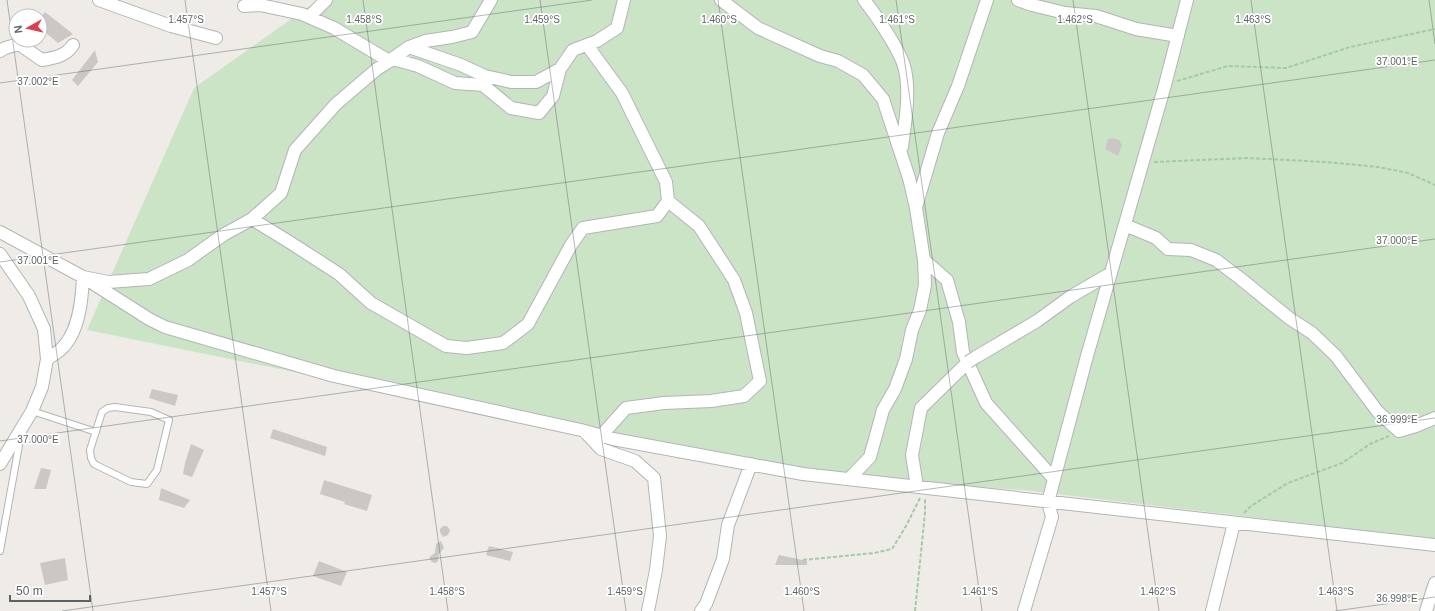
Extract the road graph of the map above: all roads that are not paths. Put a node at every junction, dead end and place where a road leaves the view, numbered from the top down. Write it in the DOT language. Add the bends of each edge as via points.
graph roads {
  1 [pos="99,0"];
  2 [pos="326,0"];
  3 [pos="490,0"];
  4 [pos="624,0"];
  5 [pos="721,0"];
  6 [pos="864,0"];
  7 [pos="987,0"];
  8 [pos="1018,0"];
  9 [pos="1187,0"];
  10 [pos="244,6"];
  11 [pos="309,17"];
  12 [pos="1178,36"];
  13 [pos="216,38"];
  14 [pos="73,45"];
  15 [pos="587,45"];
  16 [pos="409,48"];
  17 [pos="0,51"];
  18 [pos="389,61"];
  19 [pos="560,69"];
  20 [pos="901,150"];
  21 [pos="668,201"];
  22 [pos="916,208"];
  23 [pos="252,219"];
  24 [pos="1125,225"];
  25 [pos="0,232"];
  26 [pos="0,254"];
  27 [pos="924,260"];
  28 [pos="1111,273"];
  29 [pos="83,277"];
  30 [pos="47,359"];
  31 [pos="32,411"];
  32 [pos="1435,418"];
  33 [pos="23,427"];
  34 [pos="96,432"];
  35 [pos="585,432"];
  36 [pos="601,436"];
  37 [pos="0,464"];
  38 [pos="751,464"];
  39 [pos="849,479"];
  40 [pos="1054,479"];
  41 [pos="921,487"];
  42 [pos="1048,502"];
  43 [pos="1234,523"];
  44 [pos="1435,545"];
  45 [pos="0,551"];
  46 [pos="1435,583"];
  47 [pos="648,611"];
  48 [pos="701,611"];
  49 [pos="1024,611"];
  50 [pos="1212,611"];
  51 [pos="1426,611"];
  1 -- 13 [label="street" via="171,26"];
  2 -- 11 [label="street"];
  3 -- 16 [label="street" via="472,32 425,41"];
  4 -- 15 [label="street" via="617,28"];
  5 -- 20 [label="street" via="758,28 820,56 838,61 863,75 884,99"];
  6 -- 20 [label="street" via="901,56 905,68 906,116"];
  7 -- 22 [label="street" via="958,86 938,133"];
  8 -- 12 [label="street" via="1065,13 1096,16 1136,29"];
  9 -- 12 [label="street"];
  10 -- 11 [label="street" via="260,5"];
  11 -- 18 [label="street" via="334,28"];
  12 -- 24 [label="street"];
  14 -- 17 [label="street" via="69,51 57,57 42,60 19,44"];
  15 -- 19 [label="street" via="573,50"];
  15 -- 21 [label="street" via="622,94 666,182"];
  16 -- 18 [label="street"];
  16 -- 19 [label="street" via="461,65 485,76 511,82 536,82"];
  18 -- 19 [label="street" via="393,58 418,66 455,83 483,86 511,108 539,113 553,96"];
  18 -- 23 [label="street" via="336,104 295,150 281,193"];
  20 -- 22 [label="street"];
  21 -- 23 [label="street" via="657,216 583,228 528,324 503,343 467,348 446,346 371,302 339,274"];
  21 -- 36 [label="street" via="699,226 734,280 746,314 760,382 744,396 626,408"];
  22 -- 27 [label="street"];
  23 -- 29 [label="street" via="223,235 188,260 149,279 108,282"];
  24 -- 28 [label="street"];
  24 -- 32 [label="street" via="1156,238 1168,249 1191,250 1216,260 1288,318 1312,332 1336,356 1378,412 1399,431"];
  25 -- 29 [label="street"];
  26 -- 30 [label="street" via="28,296 44,329"];
  27 -- 39 [label="street" via="925,285 906,359 883,410 870,457"];
  27 -- 40 [label="street" via="947,280 959,322 964,352 986,403"];
  28 -- 40 [label="street"];
  28 -- 41 [label="street" via="972,359 920,408 912,455"];
  29 -- 30 [label="street" via="81,303 69,339 61,350"];
  29 -- 35 [label="street" via="149,319 187,334 334,376"];
  30 -- 31 [label="street" via="42,387"];
  31 -- 33 [label="street"];
  31 -- 34 [label="lane"];
  33 -- 37 [label="street"];
  33 -- 45 [label="lane"];
  34 -- 34 [label="lane" via="102,412 108,408 151,412 168,420 157,470 147,484 131,482 94,464 90,458 90,450"];
  35 -- 36 [label="street"];
  35 -- 47 [label="street" via="601,448 635,461 654,478 660,536"];
  36 -- 38 [label="street"];
  38 -- 39 [label="street" via="803,474"];
  38 -- 48 [label="street" via="728,525 723,559"];
  39 -- 41 [label="street"];
  40 -- 42 [label="street"];
  41 -- 42 [label="street"];
  42 -- 43 [label="street"];
  42 -- 49 [label="street" via="1052,517"];
  43 -- 44 [label="street"];
  43 -- 50 [label="street"];
  46 -- 51 [label="street"];
}
